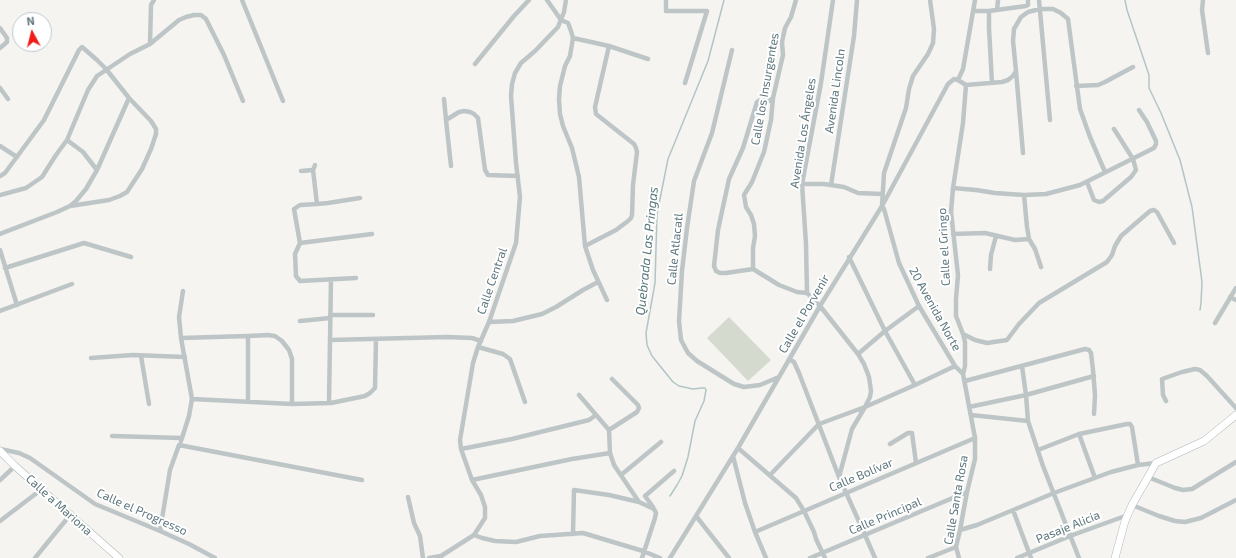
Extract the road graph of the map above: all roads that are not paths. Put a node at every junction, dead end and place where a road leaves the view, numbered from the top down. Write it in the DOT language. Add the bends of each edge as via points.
graph roads {
  1 [pos="154,0"];
  2 [pos="242,0"];
  3 [pos="529,0"];
  4 [pos="547,0"];
  5 [pos="566,0"];
  6 [pos="666,0"];
  7 [pos="796,0"];
  8 [pos="833,0"];
  9 [pos="857,0"];
  10 [pos="930,0"];
  11 [pos="975,0"];
  12 [pos="998,0"];
  13 [pos="1028,0"];
  14 [pos="1039,0"];
  15 [pos="1203,0"];
  16 [pos="997,10"];
  17 [pos="1040,10"];
  18 [pos="973,11"];
  19 [pos="989,11"];
  20 [pos="561,20"];
  21 [pos="0,28"];
  22 [pos="573,38"];
  23 [pos="150,44"];
  24 [pos="609,46"];
  25 [pos="0,48"];
  26 [pos="732,50"];
  27 [pos="1208,54"];
  28 [pos="648,59"];
  29 [pos="474,64"];
  30 [pos="1132,67"];
  31 [pos="106,69"];
  32 [pos="1016,71"];
  33 [pos="956,79"];
  34 [pos="685,82"];
  35 [pos="992,83"];
  36 [pos="966,85"];
  37 [pos="1076,86"];
  38 [pos="0,88"];
  39 [pos="129,98"];
  40 [pos="773,98"];
  41 [pos="8,99"];
  42 [pos="444,99"];
  43 [pos="243,101"];
  44 [pos="283,101"];
  45 [pos="1139,110"];
  46 [pos="446,120"];
  47 [pos="1050,120"];
  48 [pos="1114,129"];
  49 [pos="67,140"];
  50 [pos="0,146"];
  51 [pos="1023,153"];
  52 [pos="17,157"];
  53 [pos="1133,159"];
  54 [pos="451,166"];
  55 [pos="97,170"];
  56 [pos="301,171"];
  57 [pos="1105,172"];
  58 [pos="0,176"];
  59 [pos="518,176"];
  60 [pos="1087,182"];
  61 [pos="802,184"];
  62 [pos="831,185"];
  63 [pos="953,188"];
  64 [pos="882,194"];
  65 [pos="0,195"];
  66 [pos="1024,195"];
  67 [pos="360,198"];
  68 [pos="317,204"];
  69 [pos="70,206"];
  70 [pos="882,206"];
  71 [pos="0,234"];
  72 [pos="372,234"];
  73 [pos="953,234"];
  74 [pos="996,236"];
  75 [pos="1029,239"];
  76 [pos="300,243"];
  77 [pos="1174,243"];
  78 [pos="585,246"];
  79 [pos="0,250"];
  80 [pos="131,257"];
  81 [pos="849,257"];
  82 [pos="6,268"];
  83 [pos="1040,268"];
  84 [pos="753,269"];
  85 [pos="990,269"];
  86 [pos="356,278"];
  87 [pos="331,279"];
  88 [pos="598,282"];
  89 [pos="72,284"];
  90 [pos="1236,288"];
  91 [pos="183,291"];
  92 [pos="807,293"];
  93 [pos="1230,297"];
  94 [pos="607,300"];
  95 [pos="1236,300"];
  96 [pos="17,305"];
  97 [pos="820,306"];
  98 [pos="919,306"];
  99 [pos="0,311"];
  100 [pos="373,315"];
  101 [pos="330,317"];
  102 [pos="300,321"];
  103 [pos="489,322"];
  104 [pos="1215,323"];
  105 [pos="886,331"];
  106 [pos="963,334"];
  107 [pos="248,336"];
  108 [pos="181,338"];
  109 [pos="376,339"];
  110 [pos="330,340"];
  111 [pos="481,341"];
  112 [pos="478,346"];
  113 [pos="858,354"];
  114 [pos="141,356"];
  115 [pos="185,357"];
  116 [pos="91,358"];
  117 [pos="789,359"];
  118 [pos="955,366"];
  119 [pos="1022,366"];
  120 [pos="963,374"];
  121 [pos="1094,376"];
  122 [pos="779,377"];
  123 [pos="612,379"];
  124 [pos="965,381"];
  125 [pos="915,385"];
  126 [pos="579,395"];
  127 [pos="1026,395"];
  128 [pos="192,399"];
  129 [pos="1166,401"];
  130 [pos="248,402"];
  131 [pos="525,402"];
  132 [pos="328,403"];
  133 [pos="149,404"];
  134 [pos="292,404"];
  135 [pos="865,407"];
  136 [pos="969,407"];
  137 [pos="1236,408"];
  138 [pos="1094,414"];
  139 [pos="596,415"];
  140 [pos="971,415"];
  141 [pos="1236,415"];
  142 [pos="1028,421"];
  143 [pos="819,424"];
  144 [pos="609,430"];
  145 [pos="1079,434"];
  146 [pos="112,436"];
  147 [pos="182,438"];
  148 [pos="976,438"];
  149 [pos="661,442"];
  150 [pos="890,444"];
  151 [pos="178,445"];
  152 [pos="738,448"];
  153 [pos="462,449"];
  154 [pos="0,450"];
  155 [pos="1038,450"];
  156 [pos="610,453"];
  157 [pos="732,456"];
  158 [pos="1236,462"];
  159 [pos="916,463"];
  160 [pos="1156,463"];
  161 [pos="1138,465"];
  162 [pos="15,466"];
  163 [pos="674,471"];
  164 [pos="621,475"];
  165 [pos="770,475"];
  166 [pos="839,477"];
  167 [pos="1148,477"];
  168 [pos="1095,478"];
  169 [pos="0,480"];
  170 [pos="362,480"];
  171 [pos="472,480"];
  172 [pos="42,489"];
  173 [pos="846,492"];
  174 [pos="967,492"];
  175 [pos="1054,493"];
  176 [pos="408,496"];
  177 [pos="1236,500"];
  178 [pos="639,502"];
  179 [pos="1132,505"];
  180 [pos="654,509"];
  181 [pos="1013,510"];
  182 [pos="804,511"];
  183 [pos="70,515"];
  184 [pos="1128,515"];
  185 [pos="696,516"];
  186 [pos="0,520"];
  187 [pos="960,530"];
  188 [pos="160,531"];
  189 [pos="755,532"];
  190 [pos="574,534"];
  191 [pos="474,535"];
  192 [pos="865,535"];
  193 [pos="1070,536"];
  194 [pos="956,546"];
  195 [pos="643,551"];
  196 [pos="822,553"];
  197 [pos="1030,556"];
  198 [pos="441,557"];
  199 [pos="35,558"];
  200 [pos="119,558"];
  201 [pos="215,558"];
  202 [pos="423,558"];
  203 [pos="429,558"];
  204 [pos="642,558"];
  205 [pos="660,558"];
  206 [pos="670,558"];
  207 [pos="729,558"];
  208 [pos="766,558"];
  209 [pos="810,558"];
  210 [pos="825,558"];
  211 [pos="874,558"];
  212 [pos="930,558"];
  213 [pos="959,558"];
  214 [pos="1017,558"];
  215 [pos="1079,558"];
  216 [pos="1115,558"];
  1 -- 23 [label="street" via="151,4"];
  2 -- 44 [label="street"];
  3 -- 29 [label="street"];
  4 -- 20 [label="street"];
  5 -- 20 [label="street, Calle Central"];
  6 -- 34 [label="street" via="666,11 707,11"];
  7 -- 40 [label="street, Calle los Insurgentes" via="785,28 783,55"];
  8 -- 61 [label="street, Avenida Los Ángeles"];
  9 -- 62 [label="street, Avenida Lincoln" via="854,36"];
  10 -- 64 [label="street" via="933,43 908,89 906,108 884,173"];
  11 -- 18 [label="street, Calle el Porvenir"];
  12 -- 16 [label="street"];
  13 -- 16 [label="street" via="1026,6"];
  14 -- 17 [label="street"];
  15 -- 27 [label="street"];
  16 -- 19 [label="street"];
  17 -- 32 [label="street" via="1025,14 1014,29"];
  17 -- 37 [label="street" via="1053,9 1068,19"];
  17 -- 47 [label="street"];
  18 -- 19 [label="street"];
  18 -- 33 [label="street, Calle el Porvenir" via="963,69"];
  19 -- 35 [label="street"];
  20 -- 22 [label="street" via="568,23"];
  20 -- 59 [label="street, Calle Central" via="558,27 521,63 515,73 511,103"];
  21 -- 25 [label="street" via="7,42"];
  22 -- 24 [label="street"];
  22 -- 78 [label="street" via="559,99 563,126 572,148 579,177"];
  23 -- 31 [label="street"];
  23 -- 43 [label="street" via="179,20 201,16 206,19"];
  24 -- 28 [label="street"];
  24 -- 78 [label="street" via="595,106 596,114 636,148 632,215 616,230"];
  26 -- 122 [label="street, Calle Atlacatl" via="712,133 694,181 682,271 679,321 681,340 688,353 697,361 734,384 744,387 760,385"];
  30 -- 37 [label="street" via="1105,82"];
  31 -- 39 [label="street"];
  31 -- 49 [label="street" via="97,76 88,90"];
  31 -- 52 [label="street" via="82,47 44,120"];
  32 -- 35 [label="street" via="1008,80"];
  32 -- 51 [label="street"];
  33 -- 36 [label="street"];
  33 -- 70 [label="street, Calle el Porvenir" via="948,84"];
  35 -- 36 [label="street"];
  36 -- 63 [label="street, Calle el Gringo"];
  37 -- 57 [label="street" via="1084,123"];
  38 -- 41 [label="street"];
  39 -- 55 [label="street"];
  39 -- 69 [label="street" via="156,129 155,138 142,169 127,192 120,196"];
  40 -- 84 [label="street, Calle los Insurgentes" via="772,120 764,152 744,195 746,207 754,224"];
  40 -- 84 [label="street" via="757,102 743,148 730,179 718,230 714,266 716,271 726,273"];
  42 -- 46 [label="street"];
  45 -- 53 [label="street" via="1154,134 1156,144 1150,151"];
  46 -- 54 [label="street"];
  46 -- 59 [label="street" via="459,112 474,114 478,118 485,170 488,175"];
  48 -- 53 [label="street"];
  49 -- 55 [label="street" via="83,152"];
  49 -- 65 [label="street" via="42,177 26,188"];
  50 -- 52 [label="street"];
  52 -- 58 [label="street"];
  53 -- 57 [label="street"];
  53 -- 60 [label="street" via="1136,170 1131,177 1103,201 1094,200"];
  55 -- 69 [label="street" via="86,189"];
  56 -- 68 [label="street" via="314,168"];
  57 -- 60 [label="street"];
  59 -- 103 [label="street, Calle Central" via="520,197 516,243"];
  60 -- 66 [label="street" via="1046,194"];
  61 -- 62 [label="street"];
  61 -- 92 [label="street, Avenida Los Ángeles"];
  62 -- 64 [label="street" via="858,193"];
  63 -- 66 [label="street"];
  63 -- 73 [label="street, Calle el Gringo"];
  64 -- 70 [label="street"];
  66 -- 75 [label="street"];
  67 -- 68 [label="street"];
  68 -- 76 [label="street" via="300,205 294,209"];
  69 -- 71 [label="street"];
  70 -- 81 [label="street, Calle el Porvenir"];
  70 -- 98 [label="street, 20 Avenida Norte" via="899,263"];
  72 -- 76 [label="street"];
  73 -- 74 [label="street"];
  73 -- 106 [label="street, Calle el Gringo" via="958,275 956,316"];
  74 -- 75 [label="street" via="1015,240"];
  74 -- 85 [label="street"];
  75 -- 83 [label="street" via="1035,249"];
  76 -- 87 [label="street" via="295,254 296,276 300,281"];
  77 -- 106 [label="street" via="1157,212 1150,211 1121,236 1107,262 1039,303 1007,340 987,343"];
  78 -- 88 [label="street"];
  79 -- 82 [label="street"];
  80 -- 82 [label="street" via="84,243"];
  81 -- 97 [label="street, Calle el Porvenir"];
  81 -- 105 [label="street"];
  82 -- 96 [label="street"];
  84 -- 92 [label="street" via="779,285"];
  86 -- 87 [label="street"];
  87 -- 101 [label="street"];
  88 -- 94 [label="street"];
  88 -- 103 [label="street" via="542,314 513,321"];
  89 -- 96 [label="street"];
  90 -- 93 [label="street"];
  91 -- 108 [label="street" via="179,317"];
  92 -- 97 [label="street"];
  93 -- 95 [label="street"];
  93 -- 104 [label="street"];
  96 -- 99 [label="street"];
  97 -- 113 [label="street"];
  97 -- 117 [label="street, Calle el Porvenir"];
  98 -- 105 [label="street"];
  98 -- 118 [label="street, 20 Avenida Norte"];
  100 -- 101 [label="street"];
  101 -- 102 [label="street"];
  101 -- 110 [label="street"];
  103 -- 111 [label="street, Calle Central"];
  105 -- 113 [label="street"];
  105 -- 125 [label="street"];
  106 -- 120 [label="street, Calle el Gringo"];
  107 -- 108 [label="street"];
  107 -- 130 [label="street"];
  107 -- 134 [label="street" via="275,336 289,350 292,358"];
  108 -- 115 [label="street"];
  109 -- 110 [label="street"];
  109 -- 111 [label="street" via="447,337"];
  109 -- 132 [label="street" via="375,388 365,396"];
  110 -- 132 [label="street"];
  111 -- 112 [label="street, Calle Central"];
  112 -- 131 [label="street" via="510,359"];
  112 -- 153 [label="street, Calle Central" via="460,440"];
  113 -- 135 [label="street" via="869,377 870,397"];
  114 -- 115 [label="street"];
  114 -- 116 [label="street"];
  114 -- 133 [label="street"];
  115 -- 128 [label="street"];
  117 -- 122 [label="street, Calle el Porvenir"];
  117 -- 143 [label="street" via="794,362"];
  118 -- 120 [label="street, 20 Avenida Norte"];
  118 -- 125 [label="street"];
  119 -- 121 [label="street" via="1085,349 1091,353"];
  119 -- 124 [label="street"];
  119 -- 127 [label="street"];
  120 -- 124 [label="street, Calle Santa Rosa"];
  121 -- 127 [label="street"];
  121 -- 138 [label="street"];
  122 -- 152 [label="street, Calle el Porvenir"];
  123 -- 144 [label="street" via="639,408 637,412"];
  124 -- 136 [label="street, Calle Santa Rosa"];
  125 -- 135 [label="street"];
  126 -- 139 [label="street"];
  127 -- 136 [label="street"];
  127 -- 142 [label="street"];
  128 -- 130 [label="street"];
  128 -- 147 [label="street"];
  129 -- 137 [label="street" via="1162,379 1182,372 1200,370"];
  130 -- 134 [label="street"];
  132 -- 134 [label="street"];
  135 -- 143 [label="street"];
  135 -- 166 [label="street" via="852,429"];
  136 -- 140 [label="street, Calle Santa Rosa"];
  139 -- 144 [label="street"];
  139 -- 153 [label="street" via="589,420"];
  140 -- 142 [label="street"];
  140 -- 148 [label="street, Calle Santa Rosa"];
  141 -- 160 [label="street" via="1204,441"];
  142 -- 155 [label="street"];
  143 -- 165 [label="street"];
  143 -- 166 [label="street"];
  144 -- 156 [label="street"];
  145 -- 155 [label="street"];
  145 -- 161 [label="street" via="1130,424"];
  145 -- 168 [label="street"];
  146 -- 147 [label="street"];
  147 -- 151 [label="street"];
  148 -- 159 [label="street, Calle Bolívar"];
  148 -- 174 [label="street, Calle Santa Rosa" via="975,459"];
  149 -- 164 [label="street"];
  150 -- 159 [label="street" via="912,433"];
  151 -- 170 [label="street"];
  151 -- 188 [label="street" via="170,470"];
  152 -- 157 [label="street, Calle el Porvenir"];
  152 -- 165 [label="street"];
  153 -- 171 [label="street, Calle Central"];
  154 -- 162 [label="street, Calle a Mariona"];
  154 -- 188 [label="street, Calle el Progresso" via="30,458 95,504"];
  155 -- 175 [label="street"];
  156 -- 164 [label="street"];
  156 -- 171 [label="street"];
  157 -- 185 [label="street, Calle el Porvenir"];
  157 -- 189 [label="street"];
  158 -- 167 [label="street" via="1192,489 1175,488"];
  159 -- 173 [label="street, Calle Bolívar"];
  160 -- 161 [label="street"];
  160 -- 167 [label="street"];
  161 -- 168 [label="street"];
  162 -- 169 [label="street"];
  162 -- 172 [label="street, Calle a Mariona"];
  163 -- 180 [label="street" via="645,496"];
  164 -- 178 [label="street"];
  165 -- 182 [label="street" via="796,498"];
  166 -- 173 [label="street"];
  167 -- 179 [label="street"];
  168 -- 175 [label="street"];
  171 -- 191 [label="street, Calle Central" via="485,507 484,518"];
  172 -- 183 [label="street, Calle a Mariona"];
  172 -- 186 [label="street"];
  173 -- 182 [label="street, Calle Bolívar"];
  173 -- 192 [label="street"];
  174 -- 187 [label="street, Calle Santa Rosa"];
  174 -- 192 [label="street, Calle Principal"];
  175 -- 181 [label="street"];
  175 -- 193 [label="street"];
  176 -- 202 [label="street" via="414,523 420,536"];
  177 -- 179 [label="street" via="1201,518 1185,522 1159,516"];
  178 -- 180 [label="street"];
  178 -- 190 [label="street" via="574,490"];
  179 -- 184 [label="street"];
  180 -- 195 [label="street" via="655,518"];
  181 -- 187 [label="street"];
  181 -- 197 [label="street"];
  182 -- 189 [label="street, Calle Bolívar"];
  182 -- 196 [label="street"];
  183 -- 199 [label="street"];
  183 -- 200 [label="street, Calle a Mariona"];
  184 -- 193 [label="street, Pasaje Alicia"];
  184 -- 216 [label="street"];
  185 -- 206 [label="street, Calle el Porvenir"];
  185 -- 207 [label="street"];
  187 -- 194 [label="street, Calle Santa Rosa"];
  188 -- 201 [label="street, Calle el Progresso"];
  189 -- 208 [label="street"];
  190 -- 191 [label="street" via="540,536 516,542 495,541"];
  190 -- 195 [label="street" via="583,533"];
  191 -- 198 [label="street, Calle Central"];
  192 -- 196 [label="street, Calle Principal"];
  192 -- 211 [label="street"];
  193 -- 197 [label="street, Pasaje Alicia"];
  193 -- 215 [label="street"];
  194 -- 212 [label="street"];
  194 -- 213 [label="street, Calle Santa Rosa"];
  195 -- 204 [label="street"];
  195 -- 205 [label="street"];
  196 -- 209 [label="street, Calle Principal"];
  196 -- 210 [label="street"];
  197 -- 214 [label="street, Pasaje Alicia"];
  198 -- 203 [label="street"];
}
